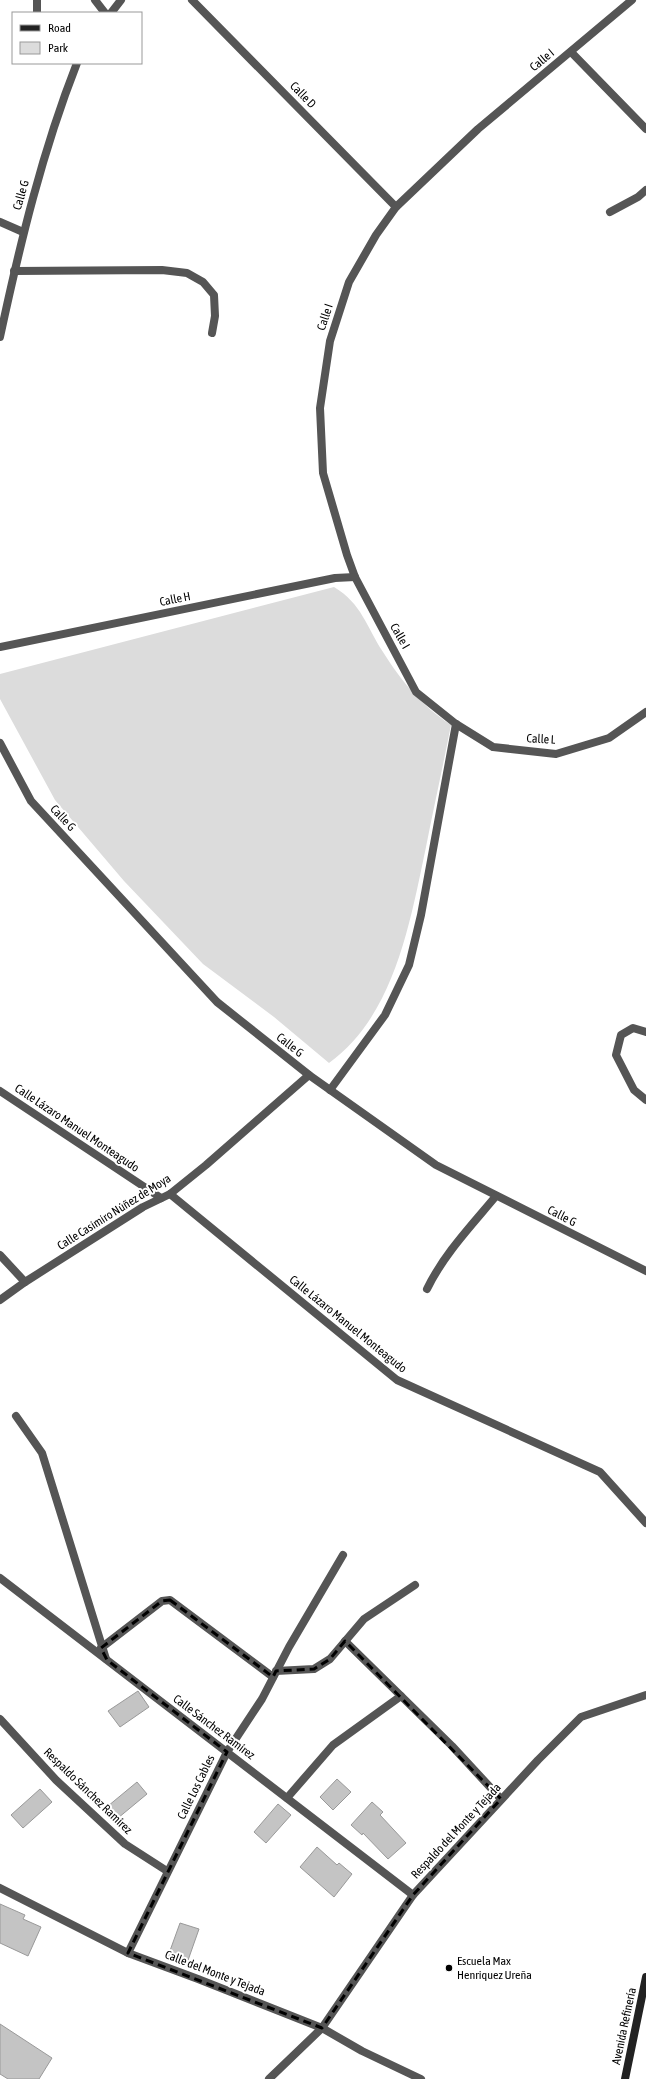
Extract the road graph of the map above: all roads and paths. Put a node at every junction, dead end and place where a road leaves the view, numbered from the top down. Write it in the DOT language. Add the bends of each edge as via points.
graph roads {
  1 [pos="37,0"];
  2 [pos="95,0"];
  3 [pos="121,0"];
  4 [pos="192,0"];
  5 [pos="632,0"];
  6 [pos="37,12"];
  7 [pos="103,12"];
  8 [pos="112,12"];
  9 [pos="571,52"];
  10 [pos="76,64"];
  11 [pos="646,129"];
  12 [pos="646,190"];
  13 [pos="396,207"];
  14 [pos="610,212"];
  15 [pos="0,222"];
  16 [pos="23,232"];
  17 [pos="14,271"];
  18 [pos="212,333"];
  19 [pos="0,337"];
  20 [pos="355,577"];
  21 [pos="0,647"];
  22 [pos="646,712"];
  23 [pos="456,724"];
  24 [pos="0,743"];
  25 [pos="646,1032"];
  26 [pos="309,1075"];
  27 [pos="330,1090"];
  28 [pos="0,1091"];
  29 [pos="646,1100"];
  30 [pos="170,1194"];
  31 [pos="496,1196"];
  32 [pos="161,1198"];
  33 [pos="0,1255"];
  34 [pos="646,1271"];
  35 [pos="25,1282"];
  36 [pos="427,1289"];
  37 [pos="0,1300"];
  38 [pos="16,1416"];
  39 [pos="646,1523"];
  40 [pos="343,1555"];
  41 [pos="0,1578"];
  42 [pos="415,1585"];
  43 [pos="345,1641"];
  44 [pos="101,1648"];
  45 [pos="106,1660"];
  46 [pos="275,1674"];
  47 [pos="400,1696"];
  48 [pos="646,1696"];
  49 [pos="0,1719"];
  50 [pos="227,1752"];
  51 [pos="287,1798"];
  52 [pos="501,1799"];
  53 [pos="168,1871"];
  54 [pos="0,1888"];
  55 [pos="413,1894"];
  56 [pos="128,1953"];
  57 [pos="646,1977"];
  58 [pos="322,2028"];
  59 [pos="269,2079"];
  60 [pos="421,2079"];
  61 [pos="625,2079"];
  1 -- 6 [label="street"];
  2 -- 7 [label="street"];
  3 -- 8 [label="street"];
  4 -- 13 [label="street, Calle D"];
  5 -- 9 [label="street, Calle I"];
  9 -- 11 [label="street"];
  9 -- 13 [label="street, Calle I" via="478,129"];
  10 -- 16 [label="street, Calle G" via="50,136"];
  12 -- 14 [label="street"];
  13 -- 20 [label="street, Calle I" via="376,235 349,282 330,341 320,408 323,473"];
  15 -- 16 [label="street"];
  16 -- 17 [label="street, Calle G"];
  17 -- 18 [label="street" via="162,270 187,273 203,282 214,295 216,316"];
  17 -- 19 [label="street, Calle G"];
  20 -- 21 [label="street, Calle H" via="335,578"];
  20 -- 23 [label="street, Calle I" via="416,692"];
  22 -- 23 [label="street, Calle L" via="609,738 556,754 493,747"];
  23 -- 27 [label="street" via="421,914 409,965 385,1015"];
  24 -- 26 [label="street, Calle G" via="31,801 218,1002"];
  25 -- 29 [label="street" via="633,1028 621,1035 616,1055 634,1090"];
  26 -- 27 [label="street, Calle G"];
  26 -- 30 [label="street, Calle Casimiro Núñez de Moya"];
  27 -- 31 [label="street, Calle G" via="436,1165"];
  28 -- 32 [label="street, Calle Lázaro Manuel Monteagudo"];
  30 -- 32 [label="street, Calle Casimiro Núñez de Moya"];
  30 -- 39 [label="street, Calle Lázaro Manuel Monteagudo" via="397,1380 600,1472"];
  31 -- 34 [label="street, Calle G"];
  31 -- 36 [label="street" via="449,1252"];
  32 -- 35 [label="street, Calle Casimiro Núñez de Moya"];
  33 -- 35 [label="street"];
  35 -- 37 [label="street, Calle Casimiro Núñez de Moya"];
  38 -- 44 [label="street" via="42,1453"];
  40 -- 46 [label="street, Calle Los Cables"];
  41 -- 45 [label="street, Calle Sánchez Ramírez"];
  42 -- 43 [label="street" via="364,1619"];
  43 -- 46 [label="street" via="330,1659 314,1669"];
  43 -- 47 [label="street"];
  44 -- 45 [label="street"];
  44 -- 46 [label="street" via="162,1601 170,1600"];
  45 -- 50 [label="street, Calle Sánchez Ramírez"];
  46 -- 50 [label="street, Calle Los Cables" via="262,1699"];
  47 -- 51 [label="street" via="333,1745"];
  47 -- 52 [label="street" via="452,1746"];
  48 -- 52 [label="street, Respaldo del Monte y Tejada" via="581,1717"];
  49 -- 53 [label="street, Respaldo Sánchez Ramírez" via="56,1780 119,1838"];
  50 -- 51 [label="street, Calle Sánchez Ramírez"];
  50 -- 53 [label="street, Calle Los Cables"];
  51 -- 55 [label="street, Calle Sánchez Ramírez"];
  52 -- 55 [label="street, Respaldo del Monte y Tejada"];
  53 -- 56 [label="street, Calle Los Cables"];
  54 -- 56 [label="street, Calle del Monte y Tejada"];
  55 -- 58 [label="street, Respaldo del Monte y Tejada"];
  56 -- 58 [label="street, Calle del Monte y Tejada"];
  57 -- 61 [label="main road, Avenida Refinería"];
  58 -- 59 [label="street, Respaldo del Monte y Tejada"];
  58 -- 60 [label="street, Calle del Monte y Tejada" via="362,2051"];
}
